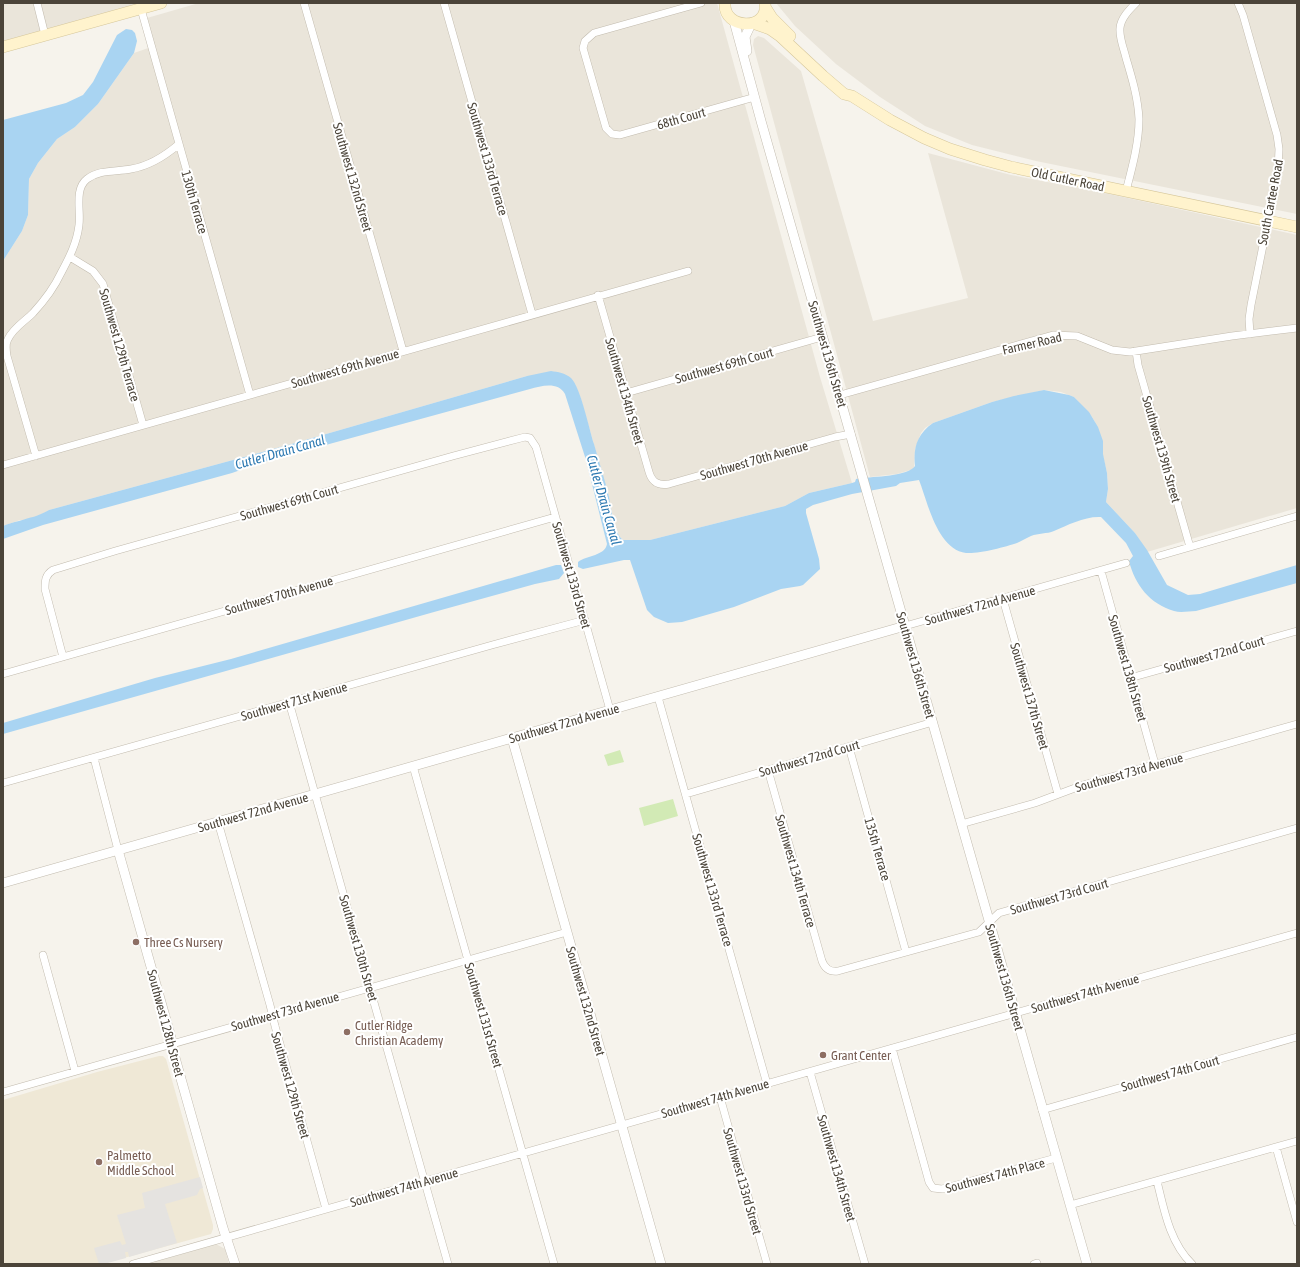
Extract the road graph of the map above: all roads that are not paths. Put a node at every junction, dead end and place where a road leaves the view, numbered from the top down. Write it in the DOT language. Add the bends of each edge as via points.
graph roads {
  1 [pos="37,3"];
  2 [pos="161,3"];
  3 [pos="304,3"];
  4 [pos="444,3"];
  5 [pos="701,3"];
  6 [pos="726,3"];
  7 [pos="1136,3"];
  8 [pos="1238,3"];
  9 [pos="765,5"];
  10 [pos="141,9"];
  11 [pos="734,21"];
  12 [pos="752,24"];
  13 [pos="45,35"];
  14 [pos="3,47"];
  15 [pos="747,67"];
  16 [pos="852,96"];
  17 [pos="755,97"];
  18 [pos="179,144"];
  19 [pos="1126,191"];
  20 [pos="1267,221"];
  21 [pos="1297,227"];
  22 [pos="70,257"];
  23 [pos="688,271"];
  24 [pos="598,295"];
  25 [pos="532,314"];
  26 [pos="1297,328"];
  27 [pos="1250,334"];
  28 [pos="822,337"];
  29 [pos="403,351"];
  30 [pos="1136,351"];
  31 [pos="626,393"];
  32 [pos="250,395"];
  33 [pos="840,395"];
  34 [pos="143,425"];
  35 [pos="850,434"];
  36 [pos="532,440"];
  37 [pos="36,456"];
  38 [pos="3,465"];
  39 [pos="658,484"];
  40 [pos="1297,516"];
  41 [pos="555,517"];
  42 [pos="1190,547"];
  43 [pos="1159,556"];
  44 [pos="1126,563"];
  45 [pos="1101,571"];
  46 [pos="1003,599"];
  47 [pos="585,620"];
  48 [pos="905,626"];
  49 [pos="1297,631"];
  50 [pos="63,657"];
  51 [pos="3,674"];
  52 [pos="1130,678"];
  53 [pos="658,697"];
  54 [pos="289,702"];
  55 [pos="610,710"];
  56 [pos="933,722"];
  57 [pos="1297,724"];
  58 [pos="512,738"];
  59 [pos="849,747"];
  60 [pos="94,758"];
  61 [pos="1155,764"];
  62 [pos="413,766"];
  63 [pos="768,770"];
  64 [pos="3,783"];
  65 [pos="315,794"];
  66 [pos="686,794"];
  67 [pos="1058,794"];
  68 [pos="218,822"];
  69 [pos="961,824"];
  70 [pos="1297,828"];
  71 [pos="118,850"];
  72 [pos="3,883"];
  73 [pos="989,923"];
  74 [pos="567,932"];
  75 [pos="1297,933"];
  76 [pos="906,952"];
  77 [pos="43,955"];
  78 [pos="468,960"];
  79 [pos="828,970"];
  80 [pos="370,987"];
  81 [pos="1015,1013"];
  82 [pos="272,1015"];
  83 [pos="1297,1037"];
  84 [pos="172,1043"];
  85 [pos="892,1048"];
  86 [pos="75,1071"];
  87 [pos="810,1072"];
  88 [pos="767,1084"];
  89 [pos="3,1092"];
  90 [pos="720,1097"];
  91 [pos="1042,1110"];
  92 [pos="622,1125"];
  93 [pos="1297,1142"];
  94 [pos="1276,1147"];
  95 [pos="523,1153"];
  96 [pos="1056,1158"];
  97 [pos="425,1181"];
  98 [pos="1157,1181"];
  99 [pos="1070,1205"];
  100 [pos="326,1209"];
  101 [pos="1297,1222"];
  102 [pos="227,1237"];
  103 [pos="134,1264"];
  104 [pos="235,1264"];
  105 [pos="448,1264"];
  106 [pos="554,1264"];
  107 [pos="661,1264"];
  108 [pos="767,1264"];
  109 [pos="865,1264"];
  110 [pos="1087,1264"];
  111 [pos="1192,1264"];
  1 -- 13 [label="street"];
  2 -- 10 [label="main road"];
  3 -- 29 [label="street, Southwest 132nd Street"];
  4 -- 25 [label="street, Southwest 133rd Terrace"];
  5 -- 17 [label="street, 68th Court" via="594,33 587,38 583,45 608,131 620,135"];
  6 -- 11 [label="main road" via="726,11"];
  7 -- 19 [label="street" via="1127,13 1120,29 1139,115"];
  8 -- 20 [label="street, South Cartee Road" via="1279,142 1278,171"];
  9 -- 12 [label="main road" via="763,15"];
  9 -- 16 [label="main road" via="776,22 848,89"];
  10 -- 13 [label="main road"];
  10 -- 18 [label="street, 130th Terrace"];
  11 -- 12 [label="main road"];
  11 -- 15 [label="street, Southwest 136th Street"];
  12 -- 15 [label="street, Southwest 136th Street" via="746,37"];
  12 -- 16 [label="main road" via="780,36 844,94"];
  13 -- 14 [label="main road"];
  15 -- 17 [label="street, Southwest 136th Street"];
  16 -- 19 [label="main road, Old Cutler Road" via="902,127 950,149 998,164"];
  17 -- 28 [label="street, Southwest 136th Street"];
  18 -- 22 [label="street" via="144,166 131,170 103,172 87,180 80,192 79,226"];
  18 -- 32 [label="street, 130th Terrace"];
  19 -- 20 [label="main road, Old Cutler Road"];
  20 -- 21 [label="main road, Old Cutler Road"];
  20 -- 27 [label="street, South Cartee Road" via="1251,305"];
  22 -- 34 [label="street, Southwest 129th Terrace" via="93,271 103,284"];
  22 -- 37 [label="street" via="49,294 13,331 6,343 7,356"];
  23 -- 24 [label="street, Southwest 69th Avenue"];
  24 -- 25 [label="street, Southwest 69th Avenue"];
  24 -- 31 [label="street, Southwest 134th Street"];
  25 -- 29 [label="street, Southwest 69th Avenue"];
  26 -- 27 [label="street, Farmer Road"];
  27 -- 30 [label="street, Farmer Road"];
  28 -- 31 [label="street, Southwest 69th Court"];
  28 -- 33 [label="street, Southwest 136th Street"];
  29 -- 32 [label="street, Southwest 69th Avenue"];
  30 -- 33 [label="street, Farmer Road" via="1112,350 1077,336 1053,335"];
  30 -- 42 [label="street, Southwest 139th Street"];
  31 -- 39 [label="street, Southwest 134th Street" via="649,472"];
  32 -- 34 [label="street, Southwest 69th Avenue"];
  33 -- 35 [label="street, Southwest 136th Street"];
  34 -- 37 [label="street, Southwest 69th Avenue"];
  35 -- 39 [label="street, Southwest 70th Avenue" via="669,484"];
  35 -- 48 [label="street, Southwest 136th Street"];
  36 -- 41 [label="street, Southwest 133rd Street"];
  36 -- 50 [label="street, Southwest 69th Court" via="522,437 496,444 57,569 48,574 45,584"];
  37 -- 38 [label="street, Southwest 69th Avenue"];
  40 -- 42 [label="street"];
  41 -- 47 [label="street, Southwest 133rd Street"];
  41 -- 50 [label="street, Southwest 70th Avenue"];
  42 -- 43 [label="street"];
  44 -- 45 [label="street, Southwest 72nd Avenue"];
  45 -- 46 [label="street, Southwest 72nd Avenue"];
  45 -- 52 [label="street, Southwest 138th Street"];
  46 -- 48 [label="street, Southwest 72nd Avenue"];
  46 -- 67 [label="street, Southwest 137th Street"];
  47 -- 54 [label="street, Southwest 71st Avenue"];
  47 -- 55 [label="street, Southwest 133rd Street"];
  48 -- 53 [label="street, Southwest 72nd Avenue"];
  48 -- 56 [label="street, Southwest 136th Street"];
  49 -- 52 [label="street, Southwest 72nd Court"];
  50 -- 51 [label="street, Southwest 70th Avenue"];
  52 -- 61 [label="street, Southwest 138th Street"];
  53 -- 55 [label="street, Southwest 72nd Avenue"];
  53 -- 66 [label="street, Southwest 133rd Terrace"];
  54 -- 60 [label="street, Southwest 71st Avenue"];
  54 -- 65 [label="street, Southwest 130th Street"];
  55 -- 58 [label="street, Southwest 72nd Avenue"];
  56 -- 59 [label="street, Southwest 72nd Court"];
  56 -- 69 [label="street, Southwest 136th Street"];
  57 -- 61 [label="street, Southwest 73rd Avenue"];
  58 -- 62 [label="street, Southwest 72nd Avenue"];
  58 -- 74 [label="street, Southwest 132nd Street"];
  59 -- 63 [label="street, Southwest 72nd Court"];
  59 -- 76 [label="street, 135th Terrace"];
  60 -- 64 [label="street, Southwest 71st Avenue"];
  60 -- 71 [label="street, Southwest 128th Street"];
  61 -- 67 [label="street, Southwest 73rd Avenue"];
  62 -- 65 [label="street, Southwest 72nd Avenue"];
  62 -- 78 [label="street, Southwest 131st Street"];
  63 -- 66 [label="street, Southwest 72nd Court"];
  63 -- 79 [label="street, Southwest 134th Terrace" via="823,965"];
  65 -- 68 [label="street, Southwest 72nd Avenue"];
  65 -- 80 [label="street, Southwest 130th Street"];
  66 -- 88 [label="street, Southwest 133rd Terrace"];
  67 -- 69 [label="street, Southwest 73rd Avenue"];
  68 -- 71 [label="street, Southwest 72nd Avenue"];
  68 -- 82 [label="street, Southwest 129th Street"];
  69 -- 73 [label="street, Southwest 136th Street"];
  70 -- 73 [label="street, Southwest 73rd Court" via="999,913"];
  71 -- 72 [label="street, Southwest 72nd Avenue"];
  71 -- 84 [label="street, Southwest 128th Street"];
  73 -- 76 [label="street, Southwest 73rd Court" via="979,932"];
  73 -- 81 [label="street, Southwest 136th Street"];
  74 -- 78 [label="street, Southwest 73rd Avenue"];
  74 -- 92 [label="street, Southwest 132nd Street"];
  75 -- 81 [label="street, Southwest 74th Avenue"];
  76 -- 79 [label="street, Southwest 73rd Court" via="838,971"];
  77 -- 86 [label="street"];
  78 -- 80 [label="street, Southwest 73rd Avenue"];
  78 -- 95 [label="street, Southwest 131st Street"];
  80 -- 82 [label="street, Southwest 73rd Avenue"];
  80 -- 97 [label="street, Southwest 130th Street"];
  81 -- 85 [label="street, Southwest 74th Avenue"];
  81 -- 91 [label="street, Southwest 136th Street"];
  82 -- 84 [label="street, Southwest 73rd Avenue"];
  82 -- 100 [label="street, Southwest 129th Street"];
  83 -- 91 [label="street, Southwest 74th Court"];
  84 -- 86 [label="street, Southwest 73rd Avenue"];
  84 -- 102 [label="street, Southwest 128th Street"];
  85 -- 87 [label="street, Southwest 74th Avenue"];
  85 -- 96 [label="street, Southwest 74th Place" via="929,1182 933,1188 942,1189"];
  86 -- 89 [label="street, Southwest 73rd Avenue"];
  87 -- 88 [label="street, Southwest 74th Avenue"];
  87 -- 109 [label="street, Southwest 134th Street"];
  88 -- 90 [label="street, Southwest 74th Avenue"];
  90 -- 92 [label="street, Southwest 74th Avenue"];
  90 -- 108 [label="street, Southwest 133rd Street"];
  91 -- 96 [label="street, Southwest 136th Street"];
  92 -- 95 [label="street, Southwest 74th Avenue"];
  92 -- 107 [label="street, Southwest 132nd Street"];
  93 -- 94 [label="street"];
  94 -- 98 [label="street"];
  94 -- 101 [label="street"];
  95 -- 97 [label="street, Southwest 74th Avenue"];
  95 -- 106 [label="street, Southwest 131st Street"];
  96 -- 99 [label="street, Southwest 136th Street"];
  97 -- 100 [label="street, Southwest 74th Avenue"];
  97 -- 105 [label="street, Southwest 130th Street"];
  98 -- 99 [label="street"];
  98 -- 111 [label="street" via="1175,1240"];
  99 -- 110 [label="street, Southwest 136th Street"];
  100 -- 102 [label="street, Southwest 74th Avenue"];
  102 -- 103 [label="street, Southwest 74th Avenue"];
  102 -- 104 [label="street, Southwest 128th Street"];
}
